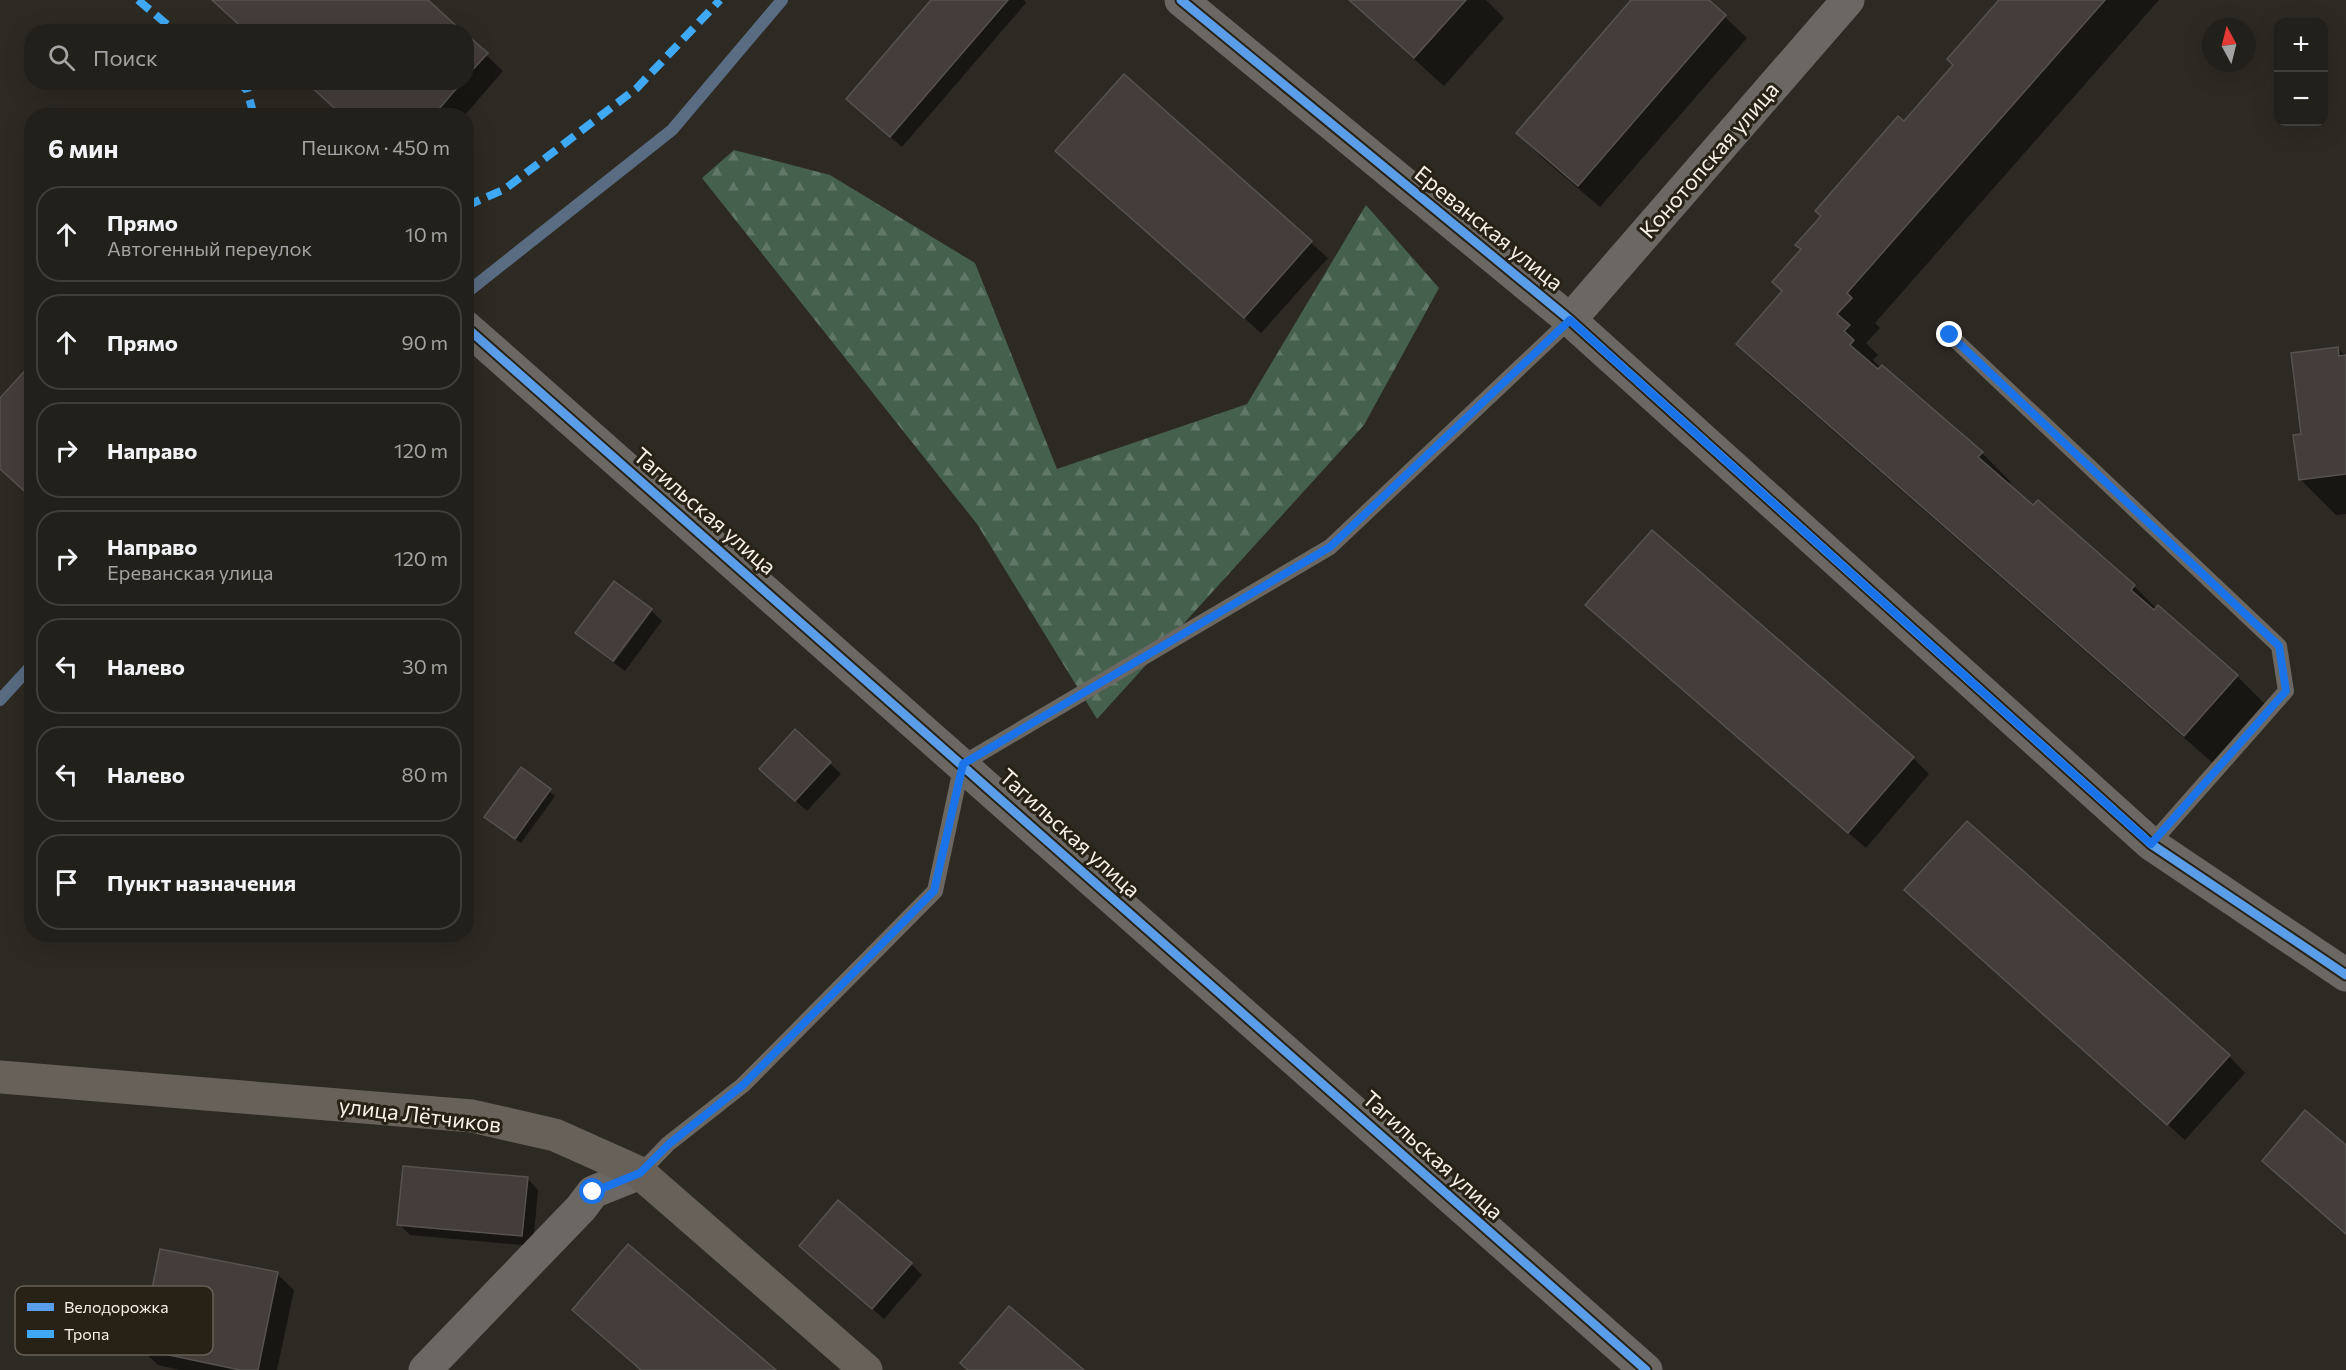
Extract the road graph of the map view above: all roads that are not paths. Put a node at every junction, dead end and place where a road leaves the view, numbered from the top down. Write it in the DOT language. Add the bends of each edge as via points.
graph roads {
  1 [pos="1181,0"];
  2 [pos="1848,0"];
  3 [pos="1570,320"];
  4 [pos="474,334"];
  5 [pos="1950,335"];
  6 [pos="963,764"];
  7 [pos="2151,844"];
  8 [pos="2346,975"];
  9 [pos="0,1077"];
  10 [pos="640,1173"];
  11 [pos="425,1370"];
  12 [pos="866,1370"];
  13 [pos="1646,1370"];
  1 -- 3 [label="street, Ереванская улица"];
  2 -- 3 [label="street, Конотопская улица"];
  3 -- 6 [label="lane" via="1330,547"];
  3 -- 7 [label="street, Ереванская улица"];
  4 -- 6 [label="street, Тагильская улица"];
  5 -- 7 [label="lane" via="2279,646 2286,691"];
  6 -- 10 [label="lane" via="934,891 743,1085 669,1144"];
  6 -- 13 [label="street, Тагильская улица"];
  7 -- 8 [label="street, Ереванская улица"];
  9 -- 10 [label="main road, улица Лётчиков" via="472,1116 555,1136"];
  10 -- 11 [label="street" via="593,1192"];
  10 -- 12 [label="main road, улица Лётчиков"];
}
